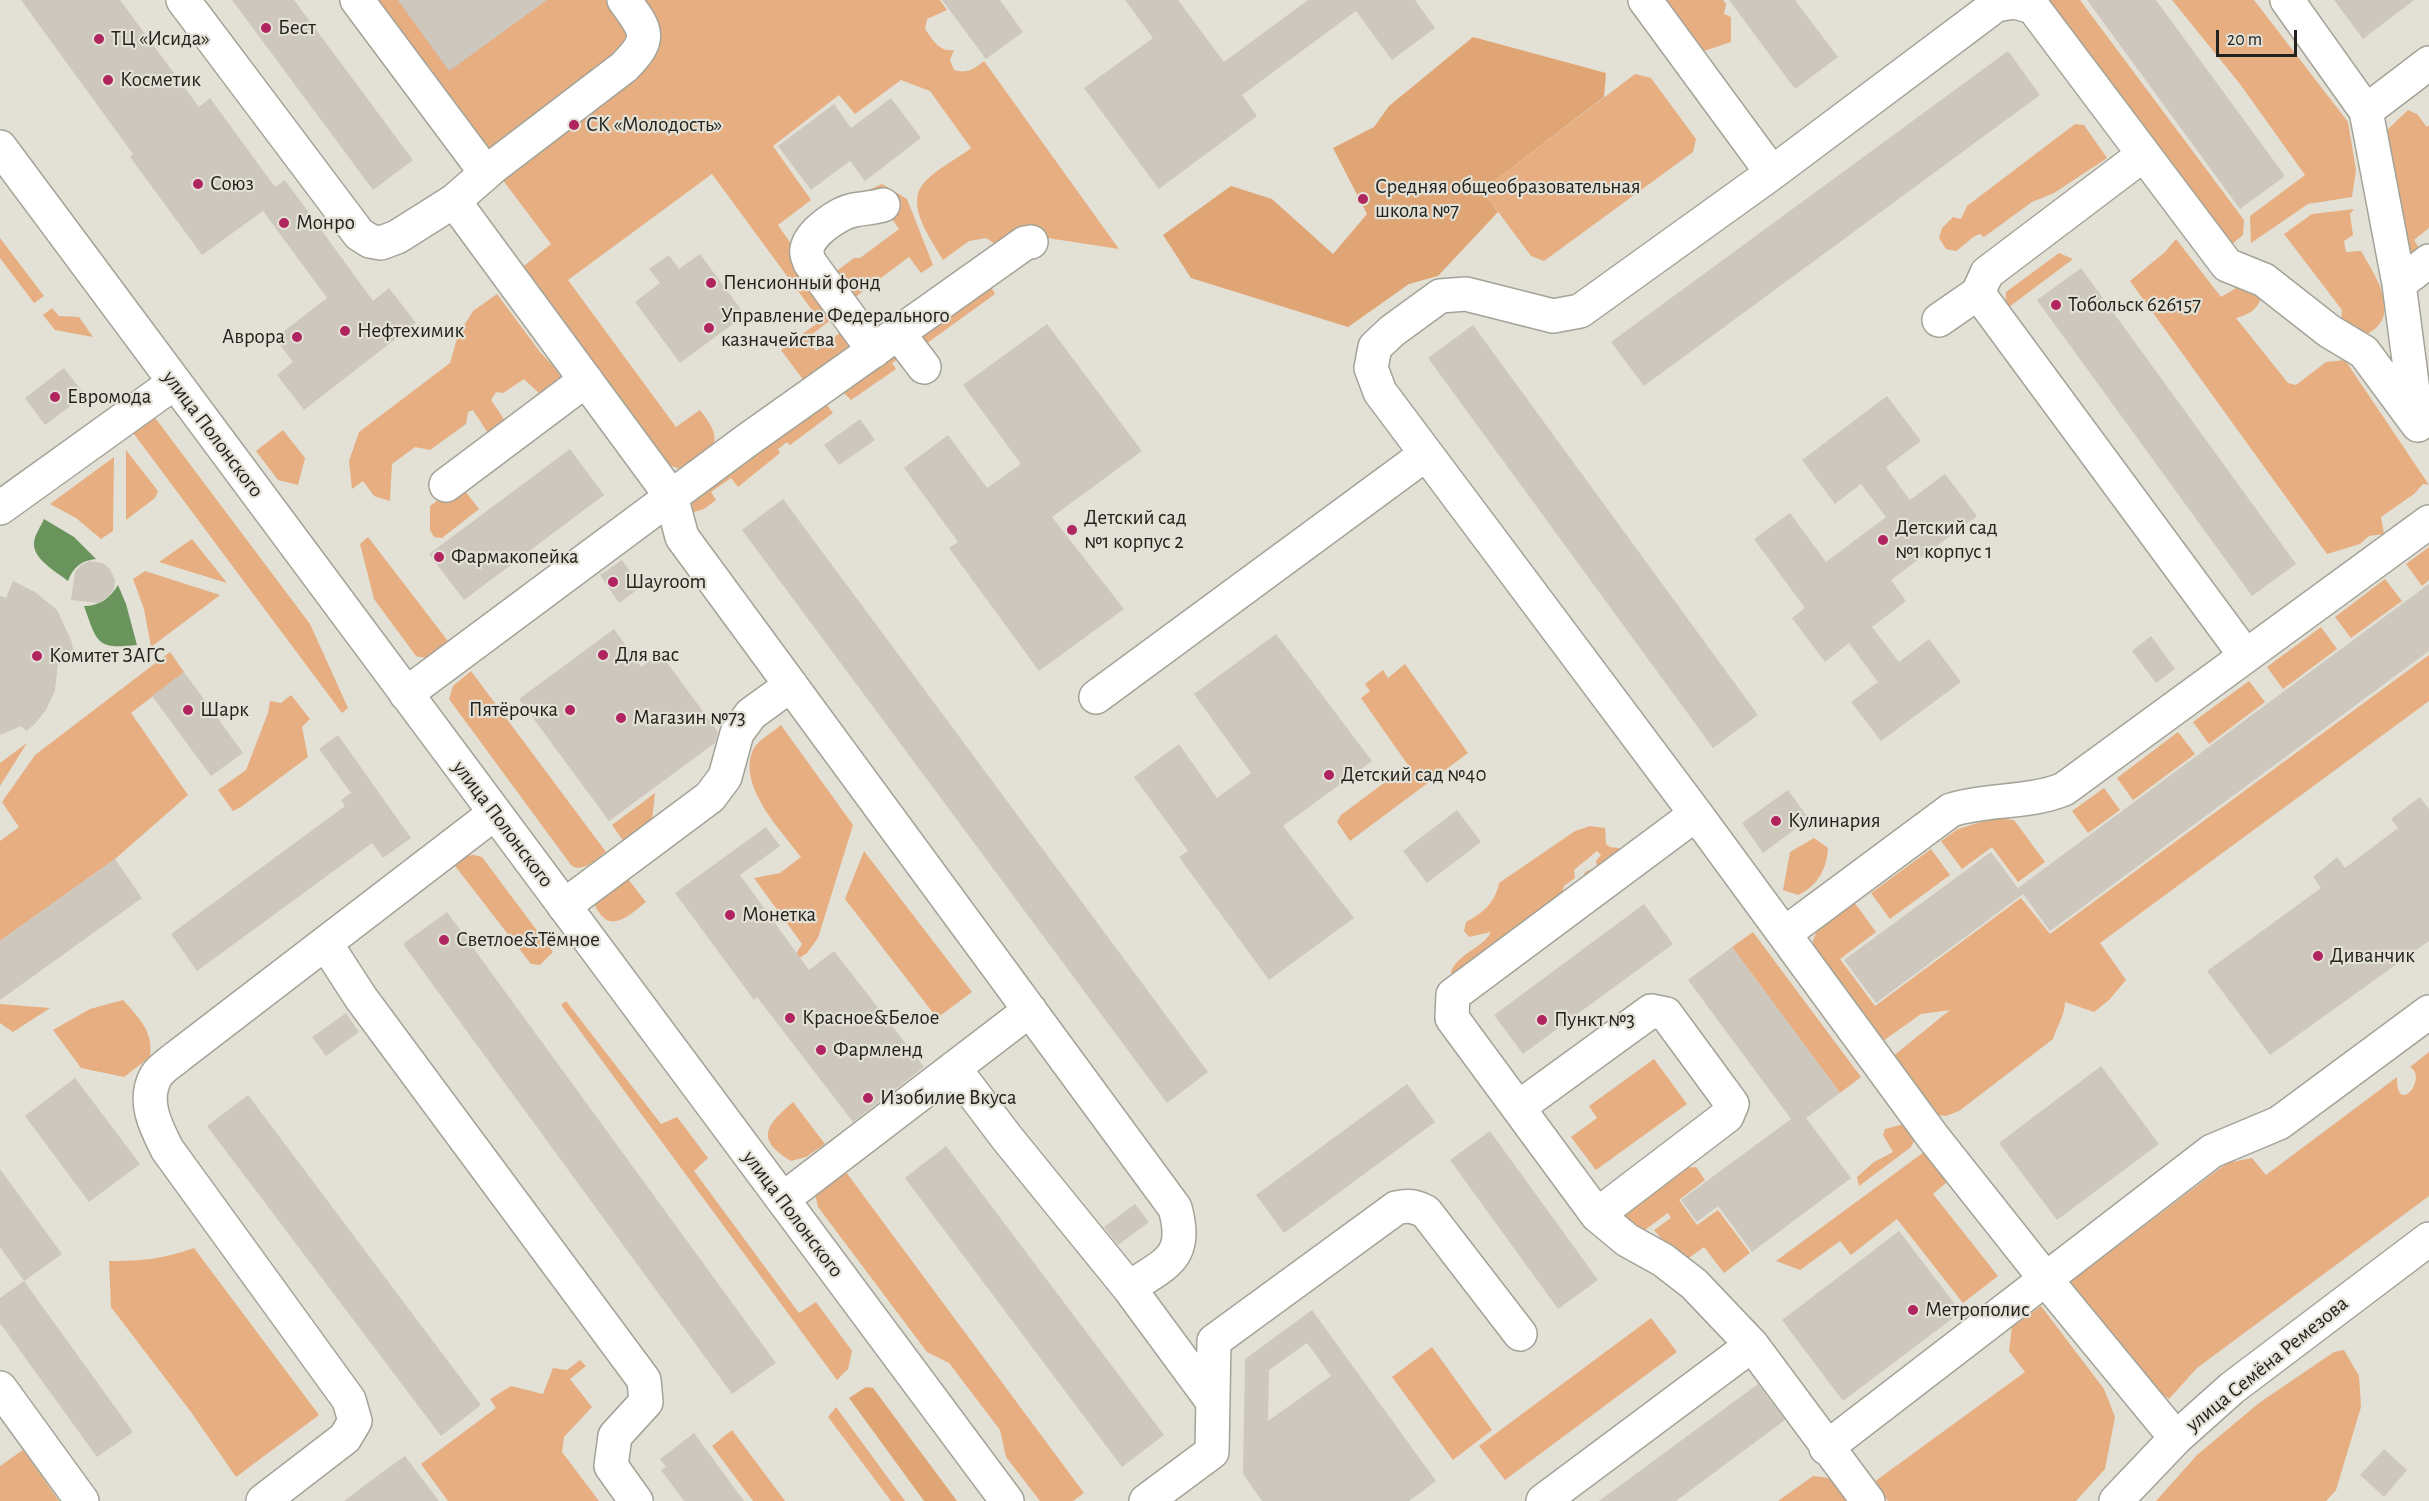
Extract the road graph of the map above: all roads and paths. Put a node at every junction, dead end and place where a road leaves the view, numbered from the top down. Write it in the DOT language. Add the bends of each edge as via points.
graph roads {
  1 [pos="183,0"];
  2 [pos="357,0"];
  3 [pos="624,0"];
  4 [pos="1645,0"];
  5 [pos="2287,0"];
  6 [pos="2429,63"];
  7 [pos="2366,111"];
  8 [pos="0,147"];
  9 [pos="2143,155"];
  10 [pos="1772,172"];
  11 [pos="486,173"];
  12 [pos="454,201"];
  13 [pos="883,205"];
  14 [pos="1031,242"];
  15 [pos="2429,261"];
  16 [pos="2399,284"];
  17 [pos="1978,293"];
  18 [pos="1939,320"];
  19 [pos="2404,325"];
  20 [pos="886,342"];
  21 [pos="2364,352"];
  22 [pos="924,367"];
  23 [pos="586,380"];
  24 [pos="174,383"];
  25 [pos="2423,435"];
  26 [pos="1426,454"];
  27 [pos="446,485"];
  28 [pos="671,496"];
  29 [pos="0,508"];
  30 [pos="2429,522"];
  31 [pos="2245,655"];
  32 [pos="791,685"];
  33 [pos="406,694"];
  34 [pos="1096,697"];
  35 [pos="495,813"];
  36 [pos="1696,814"];
  37 [pos="564,906"];
  38 [pos="1784,934"];
  39 [pos="326,944"];
  40 [pos="1030,1010"];
  41 [pos="2429,1012"];
  42 [pos="954,1068"];
  43 [pos="1519,1107"];
  44 [pos="783,1199"];
  45 [pos="1597,1215"];
  46 [pos="2429,1239"];
  47 [pos="2045,1279"];
  48 [pos="1129,1288"];
  49 [pos="1520,1334"];
  50 [pos="1752,1345"];
  51 [pos="0,1388"];
  52 [pos="1213,1402"];
  53 [pos="2176,1438"];
  54 [pos="1826,1448"];
  55 [pos="82,1501"];
  56 [pos="263,1501"];
  57 [pos="636,1501"];
  58 [pos="1007,1501"];
  59 [pos="1146,1501"];
  60 [pos="1543,1501"];
  61 [pos="1868,1501"];
  62 [pos="2116,1501"];
  1 -- 12 [label="main road" via="359,234 381,243"];
  2 -- 11 [label="main road"];
  3 -- 11 [label="main road" via="640,21 645,36 640,51 624,68"];
  4 -- 10 [label="main road"];
  5 -- 7 [label="main road"];
  6 -- 7 [label="main road"];
  7 -- 16 [label="main road"];
  8 -- 24 [label="main road, улица Полонского"];
  9 -- 10 [label="main road" via="2033,7 2015,2 1996,5"];
  9 -- 17 [label="main road" via="1987,273"];
  9 -- 21 [label="main road" via="2228,265 2264,280 2329,331"];
  10 -- 26 [label="main road" via="1580,311 1553,316 1466,294 1440,296 1392,331 1375,347 1371,368 1380,393"];
  11 -- 12 [label="main road"];
  12 -- 23 [label="main road"];
  13 -- 20 [label="main road" via="842,214 818,232 807,250 810,262"];
  14 -- 20 [label="main road"];
  15 -- 16 [label="main road"];
  16 -- 19 [label="main road"];
  17 -- 18 [label="main road"];
  17 -- 31 [label="main road"];
  19 -- 21 [label="main road"];
  19 -- 25 [label="main road"];
  20 -- 22 [label="main road"];
  20 -- 28 [label="main road"];
  21 -- 25 [label="main road"];
  23 -- 27 [label="main road"];
  23 -- 28 [label="main road"];
  24 -- 29 [label="main road"];
  24 -- 33 [label="main road, улица Полонского"];
  26 -- 34 [label="main road" via="1264,588 1182,618"];
  26 -- 36 [label="main road"];
  28 -- 32 [label="main road" via="682,537"];
  28 -- 33 [label="main road"];
  30 -- 31 [label="main road"];
  31 -- 38 [label="main road" via="2064,789 2047,796 1970,804 1951,810"];
  32 -- 37 [label="main road" via="752,714 737,733 725,777 710,797"];
  32 -- 40 [label="main road"];
  33 -- 35 [label="main road, улица Полонского"];
  35 -- 37 [label="main road, улица Полонского"];
  35 -- 39 [label="main road"];
  36 -- 38 [label="main road"];
  36 -- 43 [label="main road" via="1453,995 1452,1018"];
  37 -- 44 [label="main road, улица Полонского"];
  38 -- 47 [label="main road" via="1933,1137"];
  39 -- 56 [label="main road" via="177,1057 156,1076 149,1100 154,1123 167,1149 349,1400 355,1421 345,1438"];
  39 -- 57 [label="main road" via="361,998 645,1380 646,1402 615,1436 611,1466"];
  40 -- 42 [label="main road"];
  40 -- 48 [label="main road" via="1175,1208 1179,1245 1170,1260"];
  41 -- 47 [label="main road" via="2279,1123 2212,1151"];
  42 -- 44 [label="main road"];
  42 -- 48 [label="main road"];
  43 -- 45 [label="main road"];
  43 -- 45 [label="main road" via="1651,1011 1666,1014 1732,1104 1726,1116"];
  44 -- 58 [label="main road, улица Полонского"];
  45 -- 50 [label="main road" via="1694,1284"];
  46 -- 53 [label="main road, улица Семёна Ремезова" via="2273,1356"];
  47 -- 53 [label="main road"];
  47 -- 54 [label="main road"];
  48 -- 52 [label="main road"];
  49 -- 52 [label="main road" via="1426,1212 1416,1207 1396,1208 1214,1341"];
  50 -- 54 [label="main road"];
  50 -- 60 [label="main road"];
  51 -- 55 [label="main road"];
  52 -- 59 [label="main road" via="1212,1452"];
  53 -- 62 [label="main road, улица Семёна Ремезова"];
  54 -- 61 [label="main road"];
}
